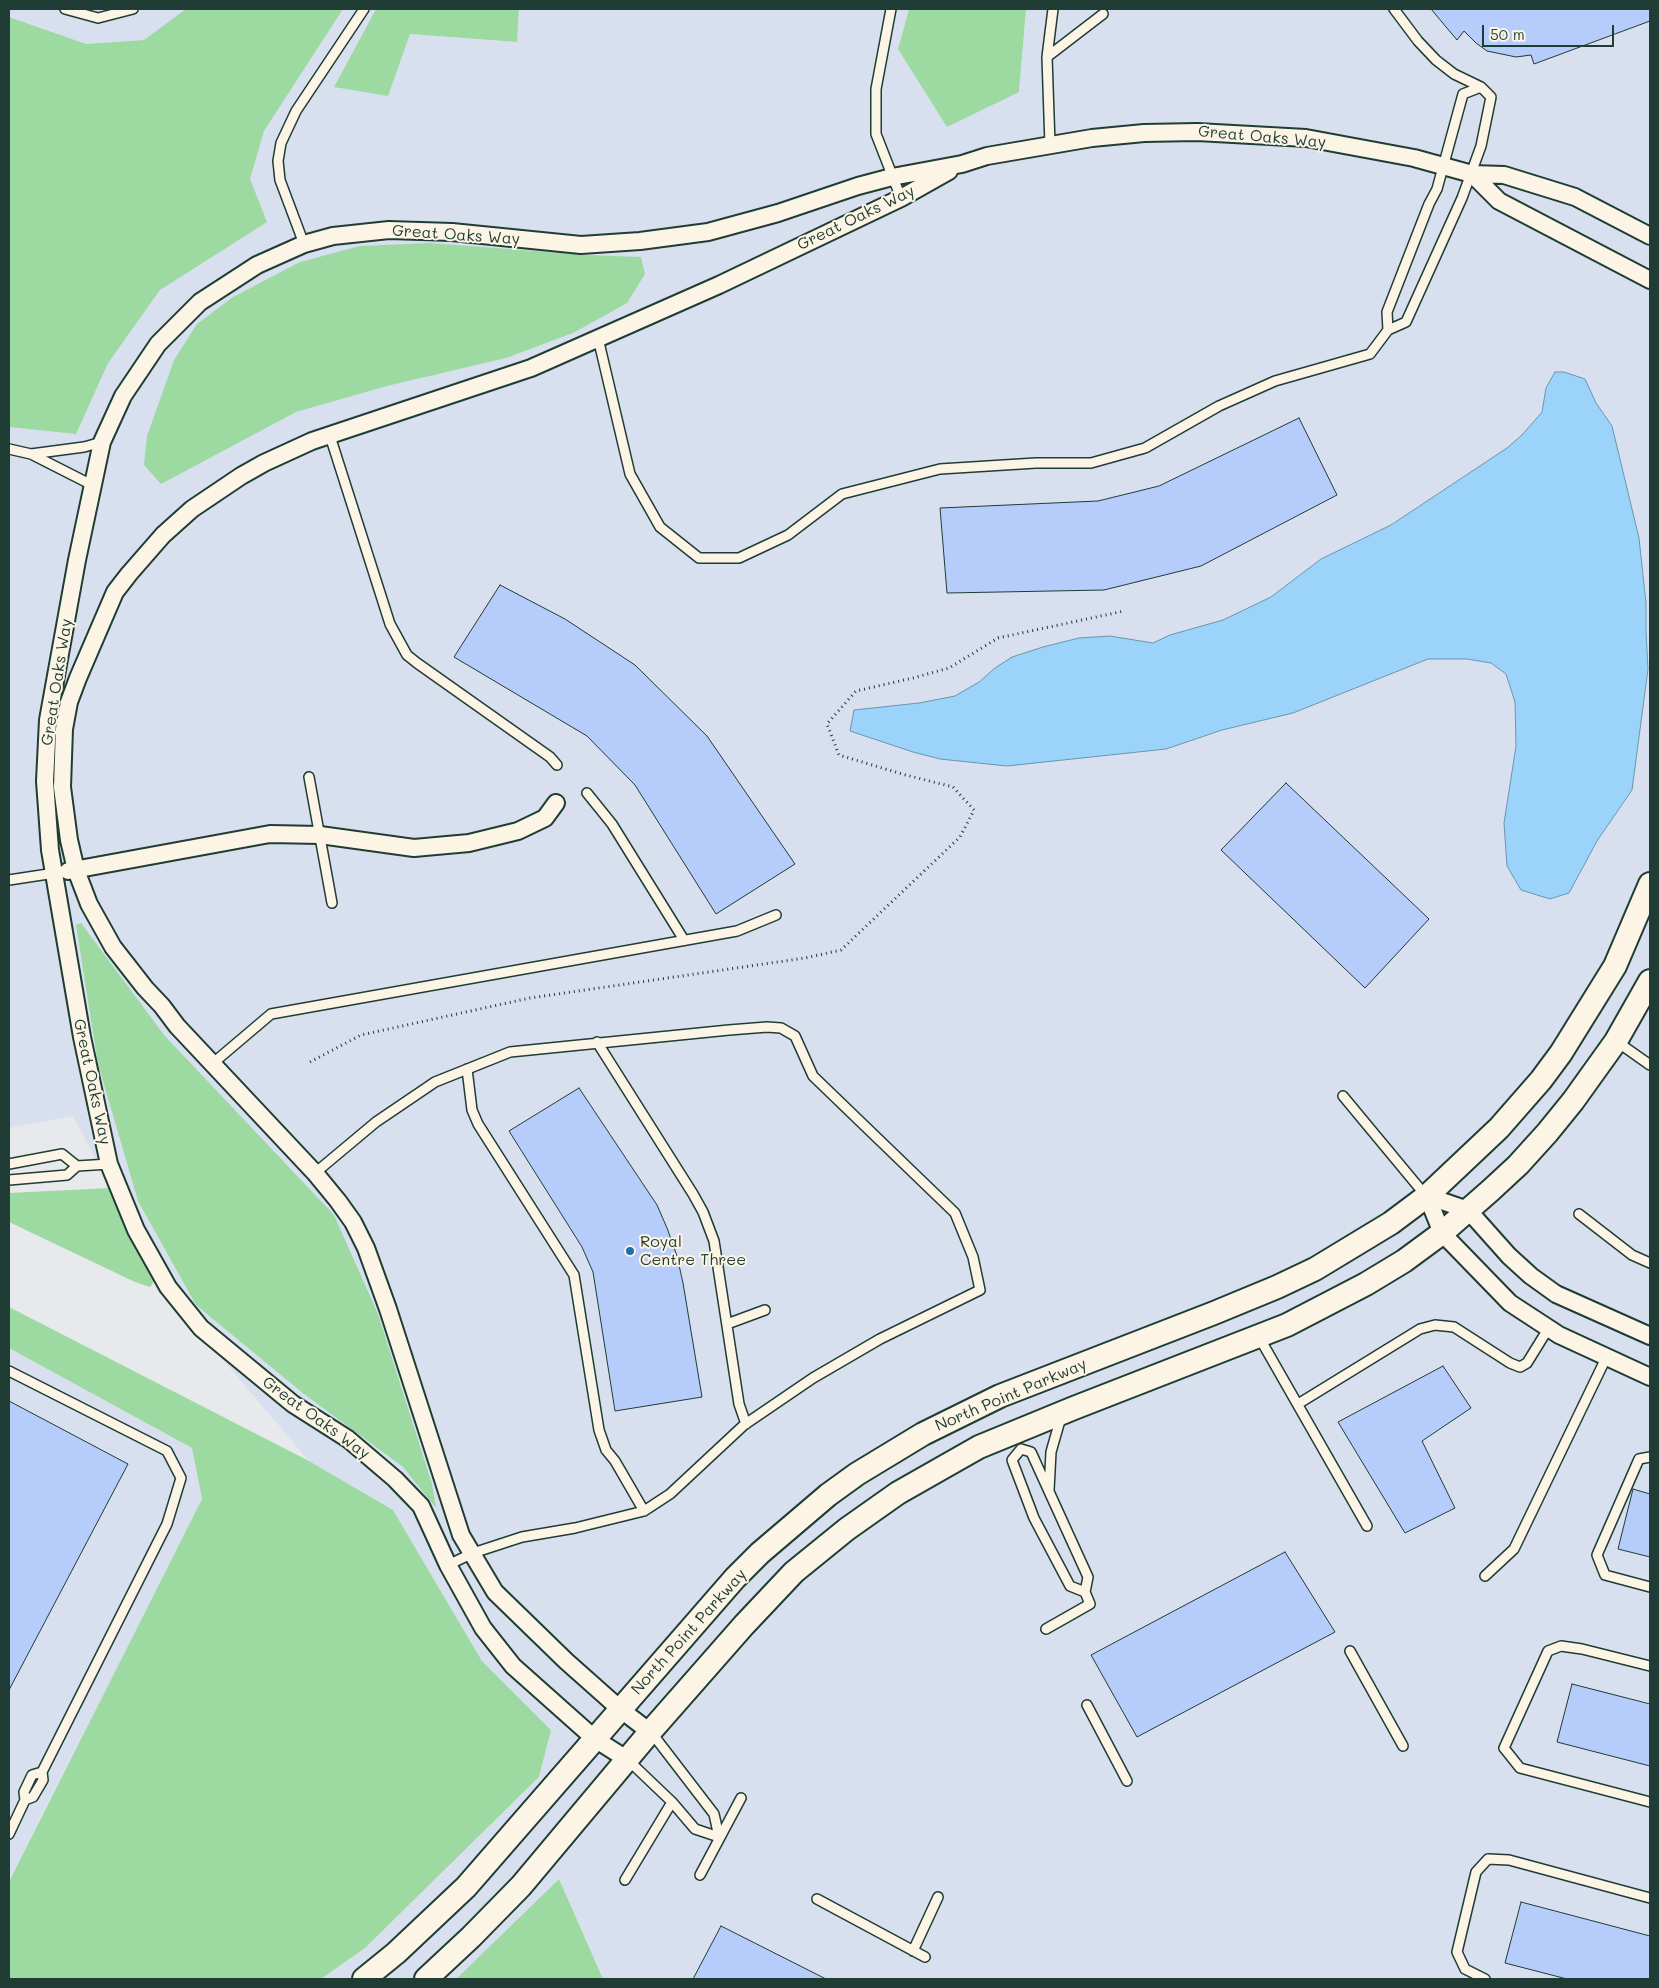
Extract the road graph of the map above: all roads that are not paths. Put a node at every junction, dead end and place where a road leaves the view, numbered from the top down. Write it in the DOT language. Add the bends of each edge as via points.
graph roads {
  1 [pos="65,9"];
  2 [pos="133,9"];
  3 [pos="364,9"];
  4 [pos="891,9"];
  5 [pos="1053,9"];
  6 [pos="1394,9"];
  7 [pos="1103,14"];
  8 [pos="1047,57"];
  9 [pos="1481,87"];
  10 [pos="1050,145"];
  11 [pos="962,164"];
  12 [pos="1443,165"];
  13 [pos="1472,174"];
  14 [pos="892,177"];
  15 [pos="901,198"];
  16 [pos="1650,236"];
  17 [pos="304,244"];
  18 [pos="1650,280"];
  19 [pos="1388,330"];
  20 [pos="598,338"];
  21 [pos="330,436"];
  22 [pos="102,442"];
  23 [pos="9,449"];
  24 [pos="31,454"];
  25 [pos="92,485"];
  26 [pos="557,765"];
  27 [pos="309,777"];
  28 [pos="587,793"];
  29 [pos="556,803"];
  30 [pos="320,835"];
  31 [pos="76,870"];
  32 [pos="55,873"];
  33 [pos="9,880"];
  34 [pos="1650,884"];
  35 [pos="332,903"];
  36 [pos="776,915"];
  37 [pos="684,940"];
  38 [pos="1650,981"];
  39 [pos="1616,1041"];
  40 [pos="597,1042"];
  41 [pos="212,1064"];
  42 [pos="1650,1065"];
  43 [pos="467,1069"];
  44 [pos="1342,1096"];
  45 [pos="9,1164"];
  46 [pos="109,1164"];
  47 [pos="77,1166"];
  48 [pos="315,1173"];
  49 [pos="9,1180"];
  50 [pos="1426,1196"];
  51 [pos="1468,1210"];
  52 [pos="1579,1214"];
  53 [pos="1442,1234"];
  54 [pos="1650,1263"];
  55 [pos="765,1310"];
  56 [pos="727,1324"];
  57 [pos="1548,1329"];
  58 [pos="1650,1336"];
  59 [pos="1259,1337"];
  60 [pos="1606,1358"];
  61 [pos="9,1371"];
  62 [pos="1650,1377"];
  63 [pos="1298,1404"];
  64 [pos="1063,1412"];
  65 [pos="746,1424"];
  66 [pos="1019,1440"];
  67 [pos="1650,1457"];
  68 [pos="1049,1492"];
  69 [pos="644,1511"];
  70 [pos="1367,1526"];
  71 [pos="473,1553"];
  72 [pos="448,1565"];
  73 [pos="1485,1576"];
  74 [pos="1650,1587"];
  75 [pos="1085,1592"];
  76 [pos="1046,1629"];
  77 [pos="1350,1651"];
  78 [pos="1650,1666"];
  79 [pos="1087,1705"];
  80 [pos="620,1709"];
  81 [pos="650,1732"];
  82 [pos="596,1739"];
  83 [pos="1403,1746"];
  84 [pos="628,1760"];
  85 [pos="1127,1781"];
  86 [pos="741,1798"];
  87 [pos="672,1802"];
  88 [pos="1650,1802"];
  89 [pos="10,1829"];
  90 [pos="719,1837"];
  91 [pos="700,1875"];
  92 [pos="625,1880"];
  93 [pos="817,1898"];
  94 [pos="938,1898"];
  95 [pos="1650,1898"];
  96 [pos="913,1951"];
  97 [pos="925,1957"];
  98 [pos="364,1979"];
  99 [pos="426,1979"];
  100 [pos="1485,1979"];
  1 -- 2 [label="lane" via="98,18"];
  3 -- 17 [label="lane" via="296,111 281,143 278,161 280,180"];
  4 -- 14 [label="lane" via="876,89 876,134"];
  5 -- 8 [label="lane"];
  6 -- 9 [label="lane" via="1436,60 1454,74"];
  7 -- 8 [label="lane"];
  8 -- 10 [label="lane"];
  9 -- 12 [label="lane" via="1463,94"];
  9 -- 13 [label="lane" via="1491,97"];
  10 -- 11 [label="street, Great Oaks Way" via="987,156"];
  10 -- 12 [label="street, Great Oaks Way" via="1144,133 1232,133 1306,138"];
  11 -- 14 [label="street, Great Oaks Way"];
  11 -- 15 [label="street, Great Oaks Way"];
  12 -- 13 [label="street, Great Oaks Way"];
  12 -- 19 [label="lane" via="1437,189 1387,312"];
  13 -- 16 [label="street, Great Oaks Way" via="1504,175 1575,197"];
  13 -- 18 [label="street, Great Oaks Way" via="1499,201"];
  13 -- 19 [label="lane" via="1406,322"];
  14 -- 15 [label="lane"];
  14 -- 17 [label="street, Great Oaks Way" via="708,232 640,241 581,245 452,232 389,230 333,236"];
  15 -- 20 [label="street, Great Oaks Way" via="719,285"];
  17 -- 22 [label="street, Great Oaks Way" via="258,265 200,302 158,344 123,396"];
  19 -- 20 [label="lane" via="1370,354 1275,381 1219,406 1145,448 1091,464 1036,463 940,469 842,494 788,535 739,558 699,558 660,528 630,474"];
  20 -- 21 [label="street, Great Oaks Way" via="531,368"];
  21 -- 26 [label="lane" via="390,624 407,655"];
  21 -- 31 [label="street, Great Oaks Way" via="264,463 192,509 145,554 115,592 69,702 64,729 62,787 68,840"];
  22 -- 24 [label="lane"];
  22 -- 25 [label="street, Great Oaks Way"];
  23 -- 24 [label="lane"];
  24 -- 25 [label="lane"];
  25 -- 32 [label="street, Great Oaks Way" via="48,720 45,781"];
  27 -- 30 [label="lane"];
  28 -- 37 [label="lane" via="612,824"];
  29 -- 30 [label="street" via="545,818 518,831 469,843 414,848"];
  30 -- 31 [label="street" via="270,834"];
  30 -- 35 [label="lane"];
  31 -- 32 [label="street"];
  31 -- 41 [label="street, Great Oaks Way" via="89,904 113,947"];
  32 -- 33 [label="lane"];
  32 -- 46 [label="street, Great Oaks Way" via="82,1037"];
  34 -- 50 [label="street, North Point Parkway" via="1615,966 1561,1053 1499,1128"];
  36 -- 37 [label="lane" via="737,931"];
  37 -- 41 [label="lane" via="271,1014"];
  38 -- 39 [label="street"];
  39 -- 42 [label="lane"];
  39 -- 51 [label="street" via="1547,1133 1518,1165"];
  40 -- 43 [label="lane" via="510,1052"];
  40 -- 56 [label="lane" via="703,1212 714,1242"];
  40 -- 65 [label="lane" via="767,1027 781,1028 796,1036 813,1076 955,1213 973,1257 980,1290 880,1339 813,1378"];
  41 -- 48 [label="street, Great Oaks Way"];
  43 -- 48 [label="lane" via="434,1082 376,1122"];
  43 -- 69 [label="lane" via="472,1110 478,1124 574,1275 599,1430 606,1450"];
  44 -- 50 [label="lane"];
  45 -- 47 [label="lane" via="62,1154"];
  46 -- 47 [label="lane"];
  46 -- 72 [label="street, Great Oaks Way" via="136,1230 168,1287 200,1328 293,1404 348,1439 395,1479 420,1506"];
  47 -- 49 [label="lane" via="67,1175"];
  48 -- 71 [label="street, Great Oaks Way" via="348,1215 366,1248 461,1535"];
  50 -- 51 [label="street"];
  50 -- 53 [label="street"];
  50 -- 80 [label="street, North Point Parkway" via="1391,1223 1315,1269 1278,1287 1000,1396 882,1458 828,1495 760,1552"];
  51 -- 53 [label="street"];
  51 -- 58 [label="street" via="1509,1256 1556,1294"];
  52 -- 54 [label="lane" via="1632,1256"];
  53 -- 57 [label="street" via="1510,1303"];
  53 -- 59 [label="street" via="1366,1284"];
  55 -- 56 [label="lane"];
  56 -- 65 [label="lane" via="739,1404"];
  57 -- 60 [label="street"];
  57 -- 63 [label="lane" via="1527,1363 1520,1367 1454,1327 1435,1324 1420,1329"];
  59 -- 63 [label="lane"];
  59 -- 64 [label="street"];
  60 -- 62 [label="street"];
  60 -- 73 [label="lane" via="1514,1549"];
  61 -- 89 [label="lane" via="167,1451 181,1478 167,1524 42,1772 43,1780 33,1797 25,1800"];
  63 -- 70 [label="lane"];
  64 -- 66 [label="street"];
  64 -- 68 [label="lane" via="1051,1452"];
  65 -- 69 [label="lane" via="670,1494"];
  66 -- 68 [label="lane" via="1031,1452"];
  66 -- 75 [label="lane" via="1012,1460 1034,1518 1070,1586"];
  66 -- 81 [label="street" via="979,1447 898,1493 847,1529 794,1572"];
  67 -- 74 [label="lane" via="1639,1459 1597,1555 1605,1575"];
  68 -- 75 [label="lane" via="1088,1577"];
  69 -- 71 [label="lane" via="522,1537"];
  71 -- 72 [label="lane"];
  71 -- 80 [label="street, Great Oaks Way" via="495,1592 566,1662"];
  72 -- 82 [label="street, Great Oaks Way" via="483,1628 513,1666"];
  75 -- 76 [label="lane" via="1090,1604"];
  77 -- 83 [label="lane"];
  78 -- 88 [label="lane" via="1582,1649 1561,1646 1548,1651 1504,1748 1520,1768"];
  79 -- 85 [label="lane"];
  80 -- 81 [label="street, Great Oaks Way"];
  80 -- 82 [label="street, North Point Parkway"];
  81 -- 84 [label="street"];
  81 -- 90 [label="lane" via="714,1814"];
  82 -- 84 [label="street, Great Oaks Way"];
  82 -- 98 [label="street, North Point Parkway" via="466,1887"];
  84 -- 87 [label="lane"];
  84 -- 99 [label="street" via="521,1886"];
  86 -- 90 [label="lane"];
  87 -- 90 [label="lane" via="695,1829"];
  87 -- 92 [label="lane"];
  90 -- 91 [label="lane"];
  93 -- 96 [label="lane"];
  94 -- 96 [label="lane"];
  95 -- 100 [label="lane" via="1509,1860 1488,1859 1476,1872 1457,1952 1465,1969"];
  96 -- 97 [label="lane"];
}
